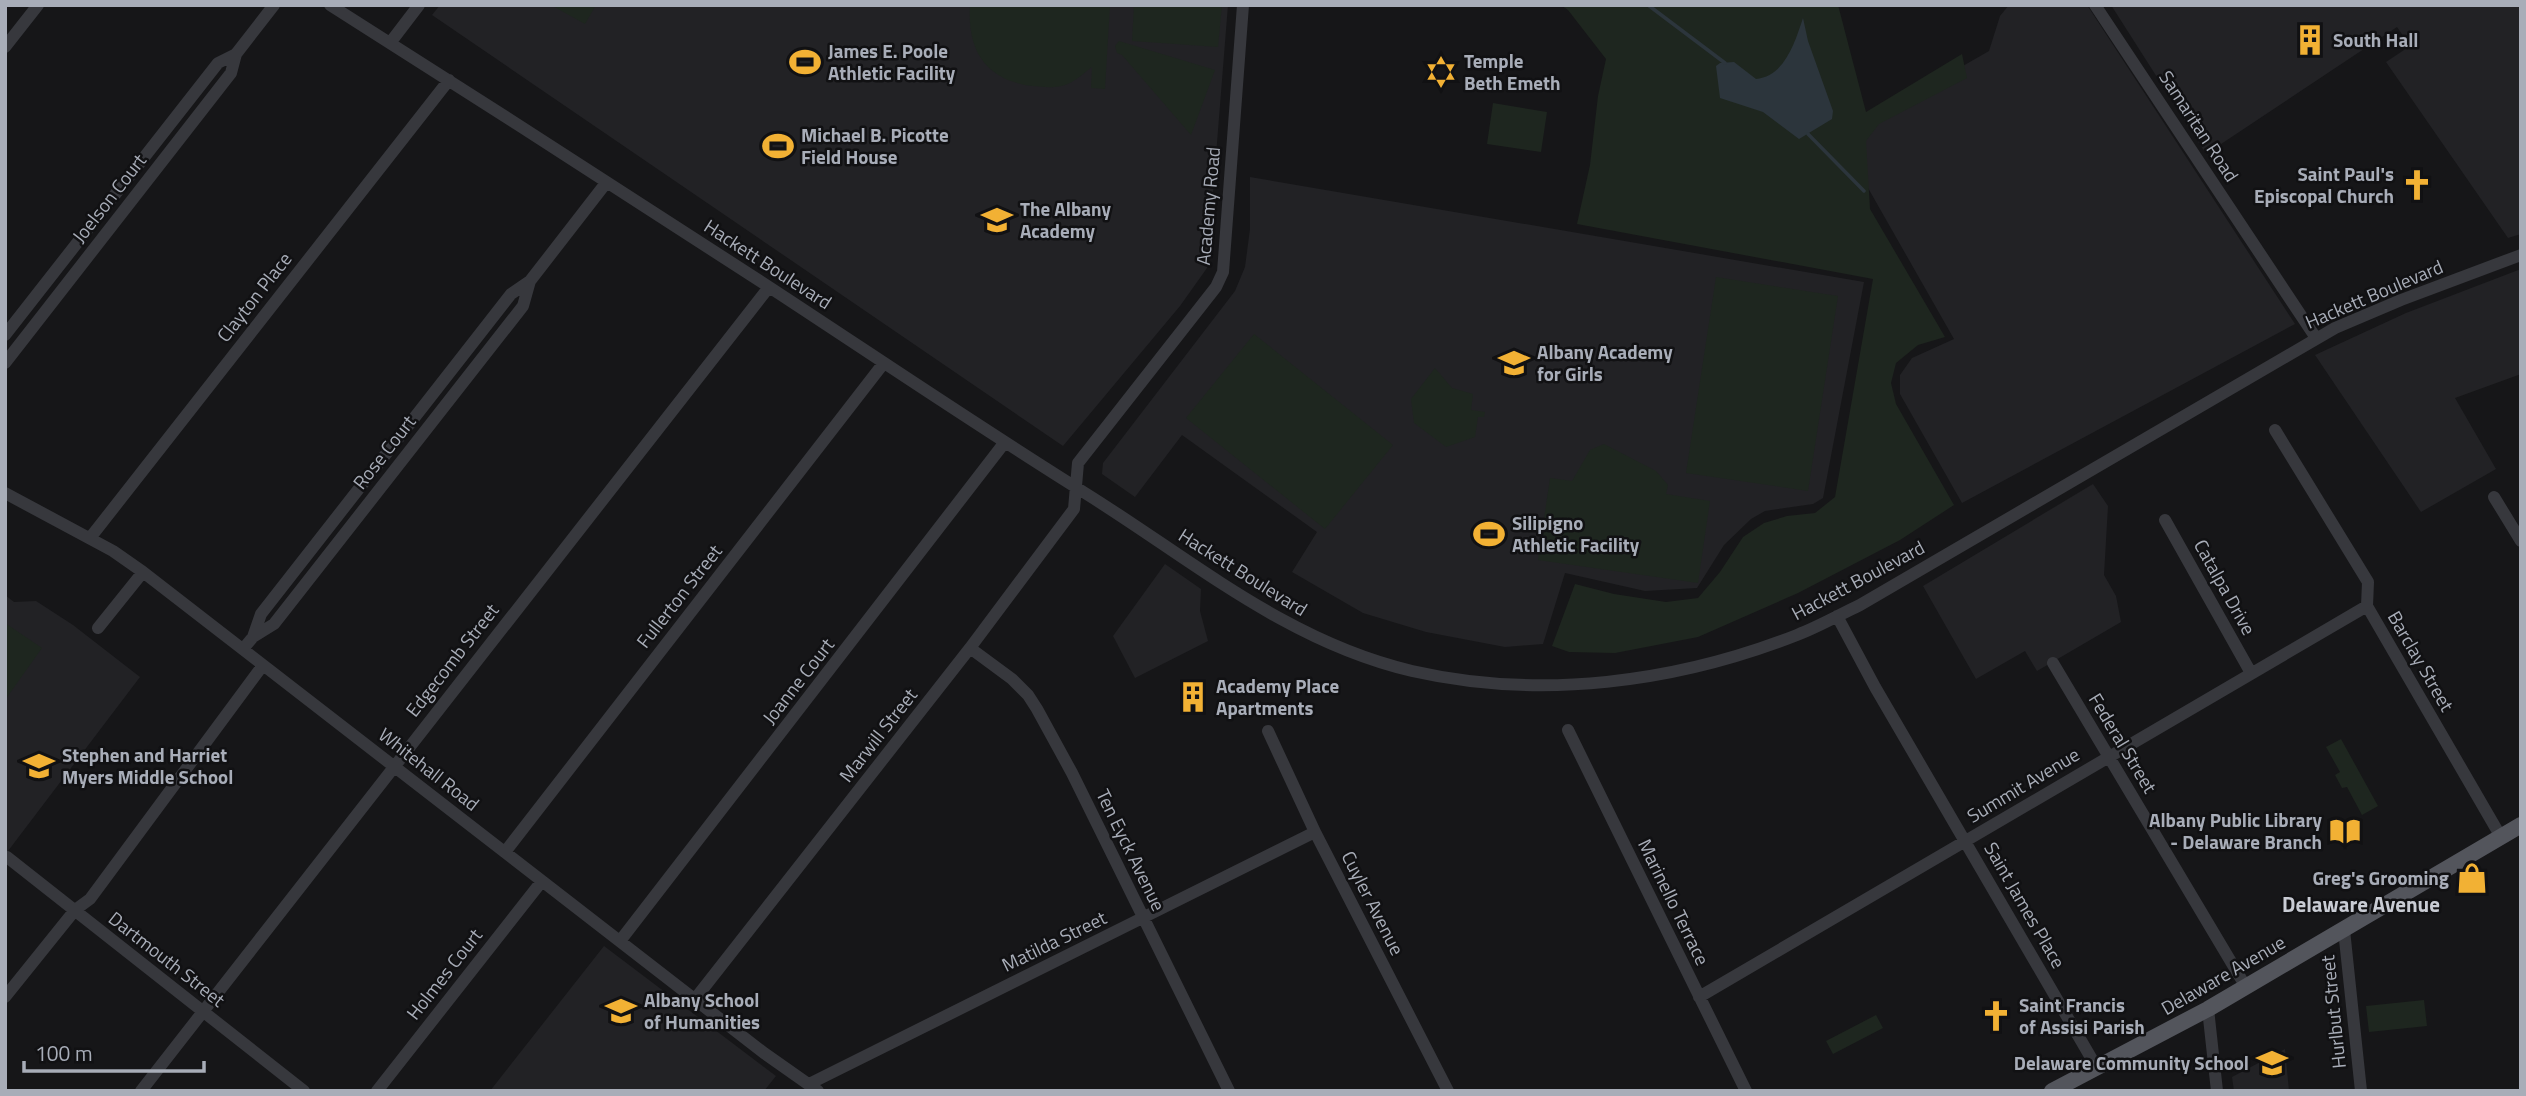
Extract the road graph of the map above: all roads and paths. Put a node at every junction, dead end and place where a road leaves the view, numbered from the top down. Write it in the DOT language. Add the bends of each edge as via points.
graph roads {
  1 [pos="38,5"];
  2 [pos="274,5"];
  3 [pos="330,5"];
  4 [pos="419,5"];
  5 [pos="1242,5"];
  6 [pos="2095,5"];
  7 [pos="390,43"];
  8 [pos="5,47"];
  9 [pos="236,54"];
  10 [pos="449,80"];
  11 [pos="149,151"];
  12 [pos="163,161"];
  13 [pos="607,183"];
  14 [pos="73,249"];
  15 [pos="2521,255"];
  16 [pos="86,259"];
  17 [pos="769,286"];
  18 [pos="5,335"];
  19 [pos="2316,338"];
  20 [pos="5,341"];
  21 [pos="16,349"];
  22 [pos="5,363"];
  23 [pos="883,364"];
  24 [pos="2275,430"];
  25 [pos="1005,442"];
  26 [pos="1076,487"];
  27 [pos="5,493"];
  28 [pos="2494,497"];
  29 [pos="2165,520"];
  30 [pos="90,538"];
  31 [pos="2521,541"];
  32 [pos="143,572"];
  33 [pos="2367,607"];
  34 [pos="1837,616"];
  35 [pos="98,628"];
  36 [pos="970,648"];
  37 [pos="243,649"];
  38 [pos="2053,663"];
  39 [pos="262,665"];
  40 [pos="2251,673"];
  41 [pos="1568,730"];
  42 [pos="1268,731"];
  43 [pos="2109,757"];
  44 [pos="395,767"];
  45 [pos="2521,825"];
  46 [pos="1315,832"];
  47 [pos="2501,837"];
  48 [pos="1966,841"];
  49 [pos="505,852"];
  50 [pos="7,857"];
  51 [pos="541,881"];
  52 [pos="75,910"];
  53 [pos="1143,919"];
  54 [pos="2344,930"];
  55 [pos="620,942"];
  56 [pos="2246,987"];
  57 [pos="5,997"];
  58 [pos="1699,997"];
  59 [pos="695,999"];
  60 [pos="2208,1009"];
  61 [pos="203,1012"];
  62 [pos="2097,1068"];
  63 [pos="2076,1085"];
  64 [pos="814,1087"];
  65 [pos="141,1091"];
  66 [pos="304,1091"];
  67 [pos="377,1091"];
  68 [pos="1229,1091"];
  69 [pos="1448,1091"];
  70 [pos="1746,1091"];
  71 [pos="2052,1091"];
  72 [pos="2217,1091"];
  73 [pos="2361,1091"];
  1 -- 8 [label="street"];
  2 -- 9 [label="street, Joelson Court"];
  3 -- 7 [label="street, Hackett Boulevard"];
  4 -- 7 [label="street"];
  5 -- 26 [label="street, Academy Road" via="1223,272 1213,292 1078,463"];
  6 -- 19 [label="street, Samaritan Road"];
  7 -- 10 [label="street, Hackett Boulevard"];
  9 -- 11 [label="street, Joelson Court" via="218,63"];
  9 -- 12 [label="street, Joelson Court" via="231,73"];
  10 -- 13 [label="street, Hackett Boulevard"];
  10 -- 30 [label="street, Clayton Place"];
  11 -- 12 [label="street"];
  11 -- 14 [label="street, Joelson Court"];
  12 -- 16 [label="street, Joelson Court"];
  13 -- 17 [label="street, Hackett Boulevard"];
  13 -- 37 [label="street, Rose Court" via="530,281 512,294 278,592"];
  14 -- 16 [label="street"];
  14 -- 18 [label="street, Joelson Court"];
  15 -- 19 [label="street, Hackett Boulevard" via="2380,308"];
  16 -- 21 [label="street, Joelson Court"];
  17 -- 23 [label="street, Hackett Boulevard"];
  17 -- 44 [label="street, Edgecomb Street"];
  19 -- 34 [label="street, Hackett Boulevard"];
  20 -- 21 [label="street"];
  21 -- 22 [label="street, Joelson Court"];
  23 -- 25 [label="street, Hackett Boulevard"];
  23 -- 49 [label="street, Fullerton Street"];
  24 -- 33 [label="street, Barclay Street" via="2368,582"];
  25 -- 26 [label="street, Hackett Boulevard"];
  25 -- 55 [label="street, Joanne Court"];
  26 -- 34 [label="street, Hackett Boulevard" via="1286,624 1366,657 1451,679 1512,686 1605,683 1657,675 1725,660"];
  26 -- 36 [label="street, Marwill Street" via="1074,509"];
  27 -- 30 [label="street, Whitehall Road"];
  28 -- 31 [label="street"];
  29 -- 40 [label="street, Catalpa Drive"];
  30 -- 32 [label="street, Whitehall Road"];
  32 -- 35 [label="street"];
  32 -- 37 [label="street, Whitehall Road"];
  33 -- 40 [label="street, Summit Avenue"];
  33 -- 47 [label="street, Barclay Street"];
  34 -- 48 [label="street, Saint James Place"];
  36 -- 53 [label="street, Ten Eyck Avenue" via="1012,679 1037,709"];
  36 -- 59 [label="street, Marwill Street"];
  37 -- 39 [label="street, Whitehall Road"];
  38 -- 43 [label="street, Federal Street"];
  39 -- 44 [label="street, Whitehall Road"];
  39 -- 52 [label="street" via="90,899"];
  40 -- 43 [label="street, Summit Avenue"];
  41 -- 58 [label="street, Marinello Terrace"];
  42 -- 46 [label="street, Cuyler Avenue"];
  43 -- 48 [label="street, Summit Avenue"];
  43 -- 56 [label="street, Federal Street"];
  44 -- 49 [label="street, Whitehall Road"];
  44 -- 61 [label="street, Edgecomb Street"];
  45 -- 47 [label="main road, Delaware Avenue"];
  46 -- 53 [label="street, Matilda Street"];
  46 -- 69 [label="street, Cuyler Avenue"];
  47 -- 54 [label="main road, Delaware Avenue"];
  48 -- 58 [label="street, Summit Avenue"];
  48 -- 62 [label="street, Saint James Place"];
  49 -- 51 [label="street, Whitehall Road"];
  50 -- 52 [label="street, Dartmouth Street"];
  51 -- 55 [label="street, Whitehall Road"];
  51 -- 67 [label="street, Holmes Court"];
  52 -- 57 [label="street"];
  52 -- 61 [label="street, Dartmouth Street"];
  53 -- 64 [label="street, Matilda Street"];
  53 -- 68 [label="street, Ten Eyck Avenue"];
  54 -- 56 [label="main road, Delaware Avenue"];
  54 -- 73 [label="street, Hurlbut Street"];
  55 -- 59 [label="street, Whitehall Road"];
  56 -- 60 [label="main road, Delaware Avenue"];
  58 -- 70 [label="street, Marinello Terrace"];
  59 -- 64 [label="street, Whitehall Road"];
  60 -- 62 [label="main road, Delaware Avenue"];
  60 -- 72 [label="street"];
  61 -- 65 [label="street, Edgecomb Street"];
  61 -- 66 [label="street, Dartmouth Street"];
  62 -- 63 [label="main road, Delaware Avenue"];
  63 -- 71 [label="main road, Delaware Avenue"];
}
